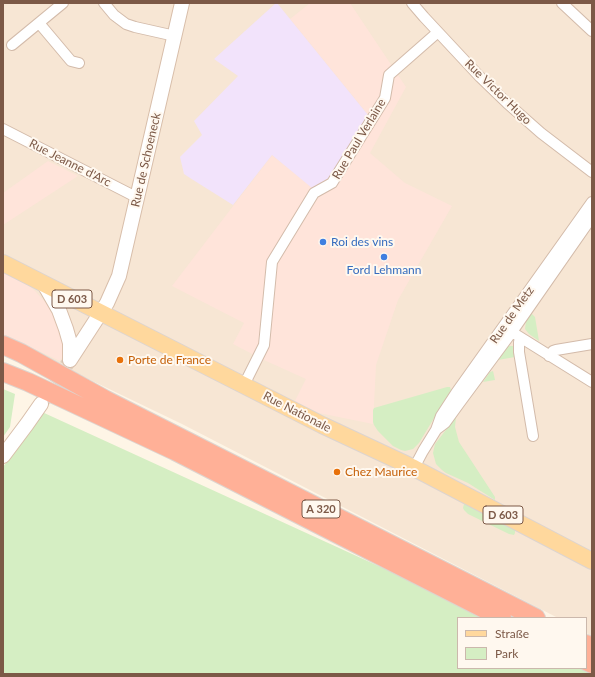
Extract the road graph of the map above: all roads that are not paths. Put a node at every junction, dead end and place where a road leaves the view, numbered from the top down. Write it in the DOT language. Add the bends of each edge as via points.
graph roads {
  1 [pos="63,3"];
  2 [pos="104,3"];
  3 [pos="182,3"];
  4 [pos="412,3"];
  5 [pos="562,3"];
  6 [pos="39,23"];
  7 [pos="592,31"];
  8 [pos="438,32"];
  9 [pos="175,36"];
  10 [pos="12,45"];
  11 [pos="79,63"];
  12 [pos="3,129"];
  13 [pos="592,172"];
  14 [pos="138,198"];
  15 [pos="592,202"];
  16 [pos="592,218"];
  17 [pos="571,238"];
  18 [pos="3,264"];
  19 [pos="44,284"];
  20 [pos="101,313"];
  21 [pos="508,329"];
  22 [pos="522,338"];
  23 [pos="592,344"];
  24 [pos="3,345"];
  25 [pos="3,355"];
  26 [pos="549,356"];
  27 [pos="3,372"];
  28 [pos="3,375"];
  29 [pos="28,382"];
  30 [pos="592,382"];
  31 [pos="244,385"];
  32 [pos="106,400"];
  33 [pos="41,404"];
  34 [pos="533,436"];
  35 [pos="3,456"];
  36 [pos="414,468"];
  37 [pos="592,561"];
  38 [pos="500,617"];
  39 [pos="534,617"];
  1 -- 6 [label="street"];
  2 -- 9 [label="street" via="126,24"];
  3 -- 9 [label="main road, Rue de Schoeneck"];
  4 -- 8 [label="street, Rue Victor Hugo"];
  5 -- 7 [label="street"];
  6 -- 10 [label="street"];
  6 -- 11 [label="street" via="71,61"];
  8 -- 13 [label="street, Rue Victor Hugo" via="508,103"];
  8 -- 31 [label="street, Rue Paul Verlaine" via="389,75 385,98 332,183 314,193 272,262 264,345"];
  9 -- 14 [label="main road, Rue de Schoeneck"];
  12 -- 14 [label="street, Rue Jeanne d'Arc"];
  14 -- 20 [label="main road, Rue de Schoeneck" via="119,276"];
  15 -- 17 [label="street, Rue de Metz"];
  16 -- 17 [label="street, Rue de Metz"];
  17 -- 21 [label="street, Rue de Metz"];
  18 -- 19 [label="main road, Rue Nationale / D 603"];
  19 -- 20 [label="main road, Rue Nationale / D 603"];
  19 -- 20 [label="main road, Rue de Schoeneck" via="59,310 66,329 70,343 70,360"];
  20 -- 31 [label="main road, Rue Nationale / D 603"];
  21 -- 22 [label="street"];
  21 -- 36 [label="street, Rue de Metz" via="456,393"];
  22 -- 26 [label="street"];
  22 -- 34 [label="street" via="519,342 519,352"];
  23 -- 26 [label="street" via="556,350"];
  24 -- 32 [label="highway"];
  25 -- 32 [label="highway, A 320"];
  26 -- 30 [label="street"];
  27 -- 29 [label="highway, A 320"];
  28 -- 29 [label="highway"];
  29 -- 38 [label="highway, A 320" via="175,451"];
  31 -- 36 [label="main road, Rue Nationale / D 603"];
  32 -- 39 [label="highway, A 320"];
  33 -- 35 [label="main road"];
  36 -- 37 [label="main road, Rue Nationale / D 603"];
}
